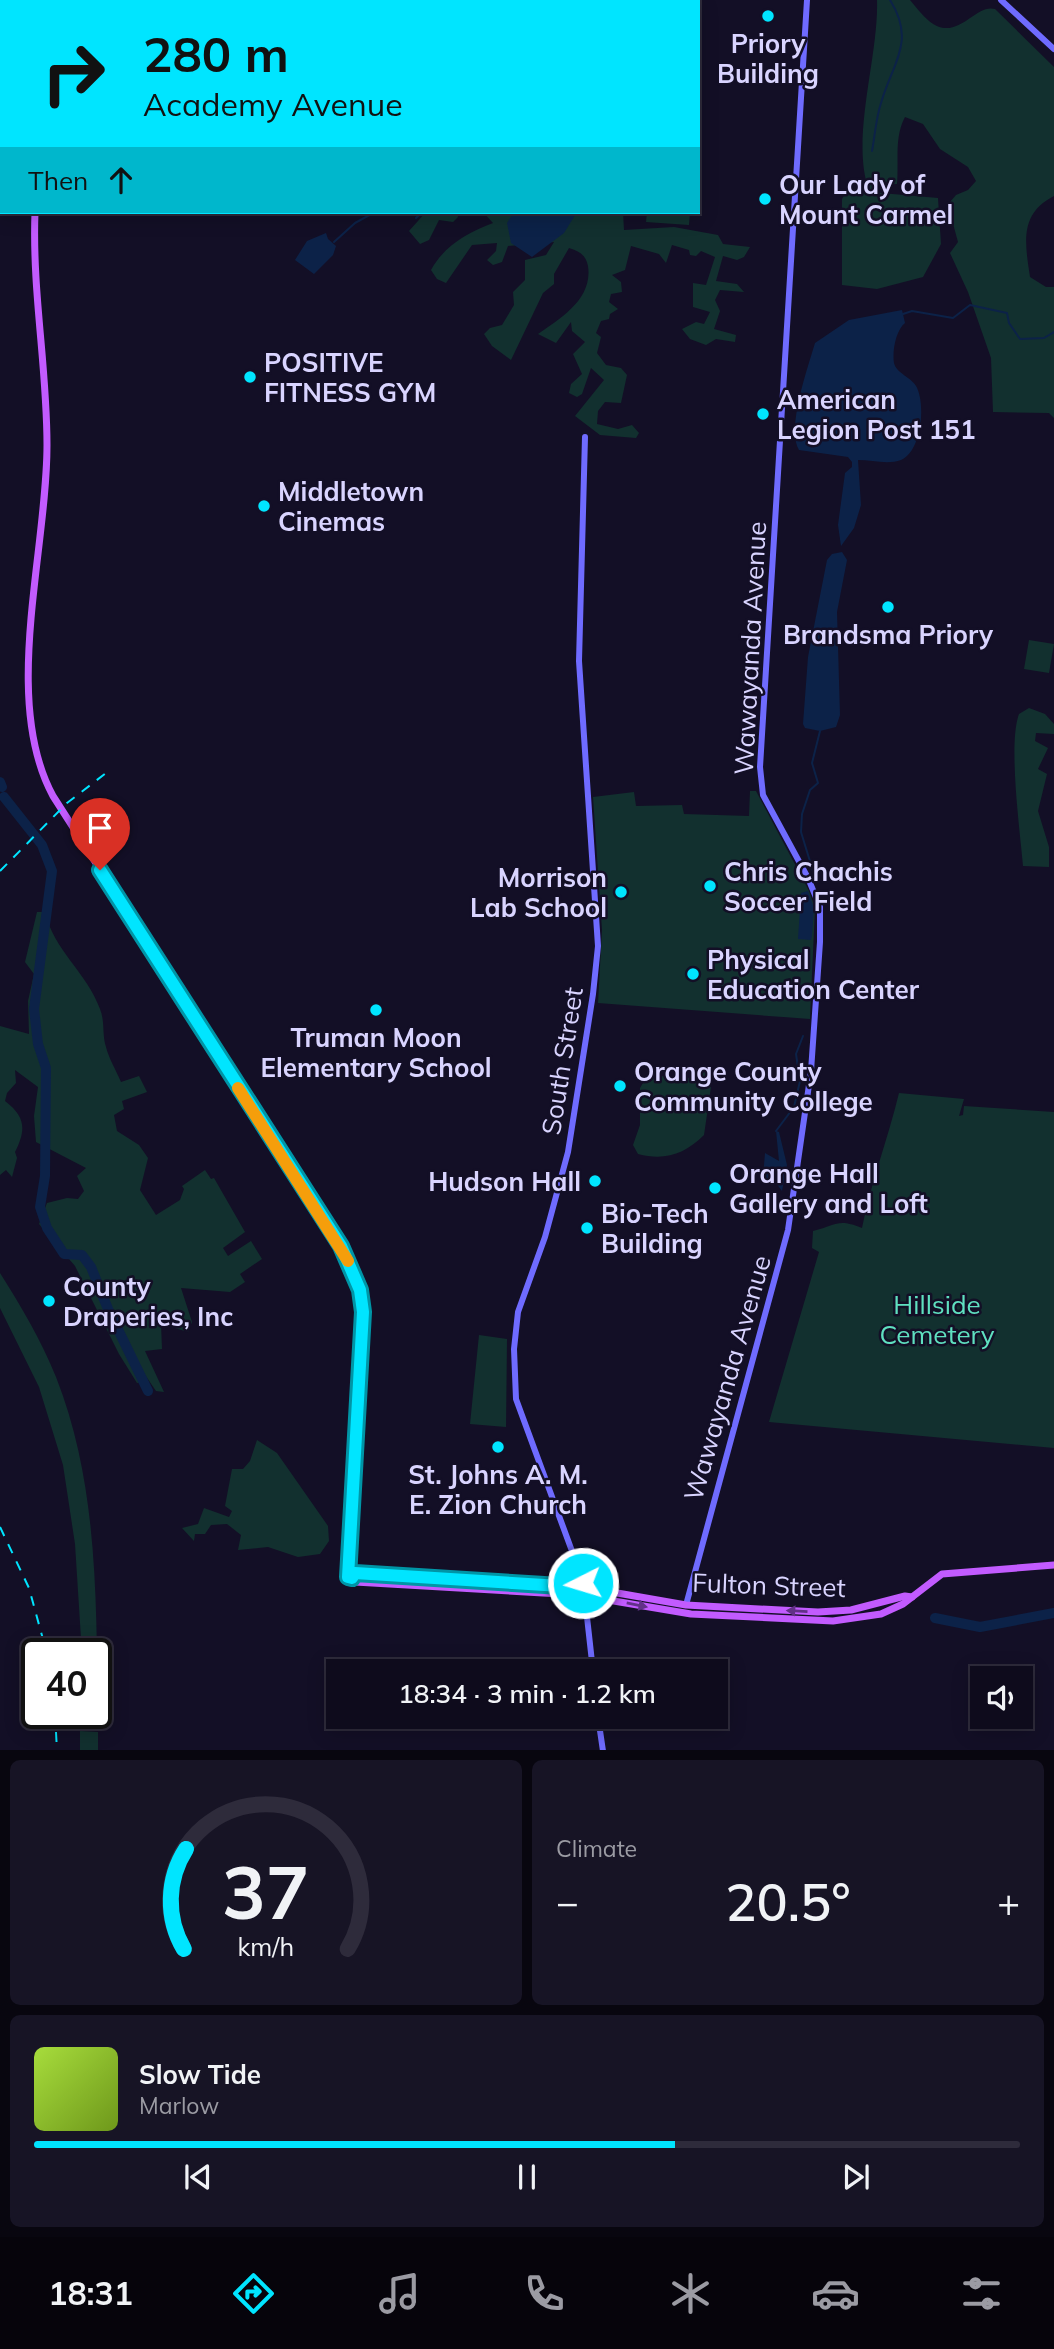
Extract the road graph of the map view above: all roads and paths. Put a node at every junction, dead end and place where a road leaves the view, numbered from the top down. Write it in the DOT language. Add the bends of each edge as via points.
graph roads {
  1 [pos="807,0"];
  2 [pos="1001,0"];
  3 [pos="1054,49"];
  4 [pos="36,214"];
  5 [pos="585,438"];
  6 [pos="1054,1565"];
  7 [pos="584,1592"];
  8 [pos="912,1597"];
  9 [pos="686,1605"];
  10 [pos="592,1659"];
  11 [pos="600,1729"];
  12 [pos="603,1750"];
  1 -- 9 [label="street, Wawayanda Avenue" via="760,766 762,793 820,906 815,1025 791,1218"];
  2 -- 3 [label="street"];
  4 -- 7 [label="main road, Fulton Street" via="34,290 47,443 30,670 36,757 53,796 341,1246 360,1290 363,1312 350,1578 355,1573"];
  5 -- 7 [label="street, South Street" via="578,633 597,946 568,1152 518,1312 514,1349 516,1399"];
  6 -- 8 [label="main road" via="942,1574"];
  7 -- 8 [label="main road, Fulton Street, one-way" via="691,1614 810,1621 881,1614"];
  7 -- 9 [label="main road, Fulton Street"];
  7 -- 10 [label="street, South Street"];
  8 -- 9 [label="main road, Fulton Street, one-way" via="831,1612"];
  11 -- 12 [label="street"];
}
